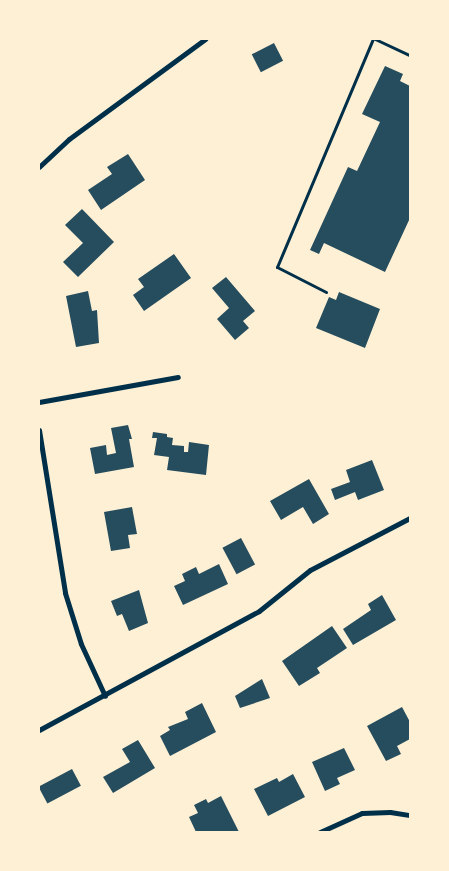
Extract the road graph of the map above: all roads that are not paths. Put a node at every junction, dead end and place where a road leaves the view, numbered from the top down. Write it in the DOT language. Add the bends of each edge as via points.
graph roads {
  1 [pos="205,39"];
  2 [pos="374,39"];
  3 [pos="410,55"];
  4 [pos="39,167"];
  5 [pos="326,292"];
  6 [pos="178,377"];
  7 [pos="39,402"];
  8 [pos="39,430"];
  9 [pos="410,518"];
  10 [pos="105,696"];
  11 [pos="39,730"];
  12 [pos="410,815"];
  13 [pos="320,832"];
  1 -- 4 [label="street" via="69,139"];
  2 -- 3 [label="lane"];
  2 -- 5 [label="lane" via="277,267"];
  6 -- 7 [label="street"];
  8 -- 10 [label="street" via="65,593 80,644"];
  9 -- 10 [label="street" via="339,552 310,570 259,611"];
  10 -- 11 [label="street"];
  12 -- 13 [label="street" via="390,812 362,814"];
}
